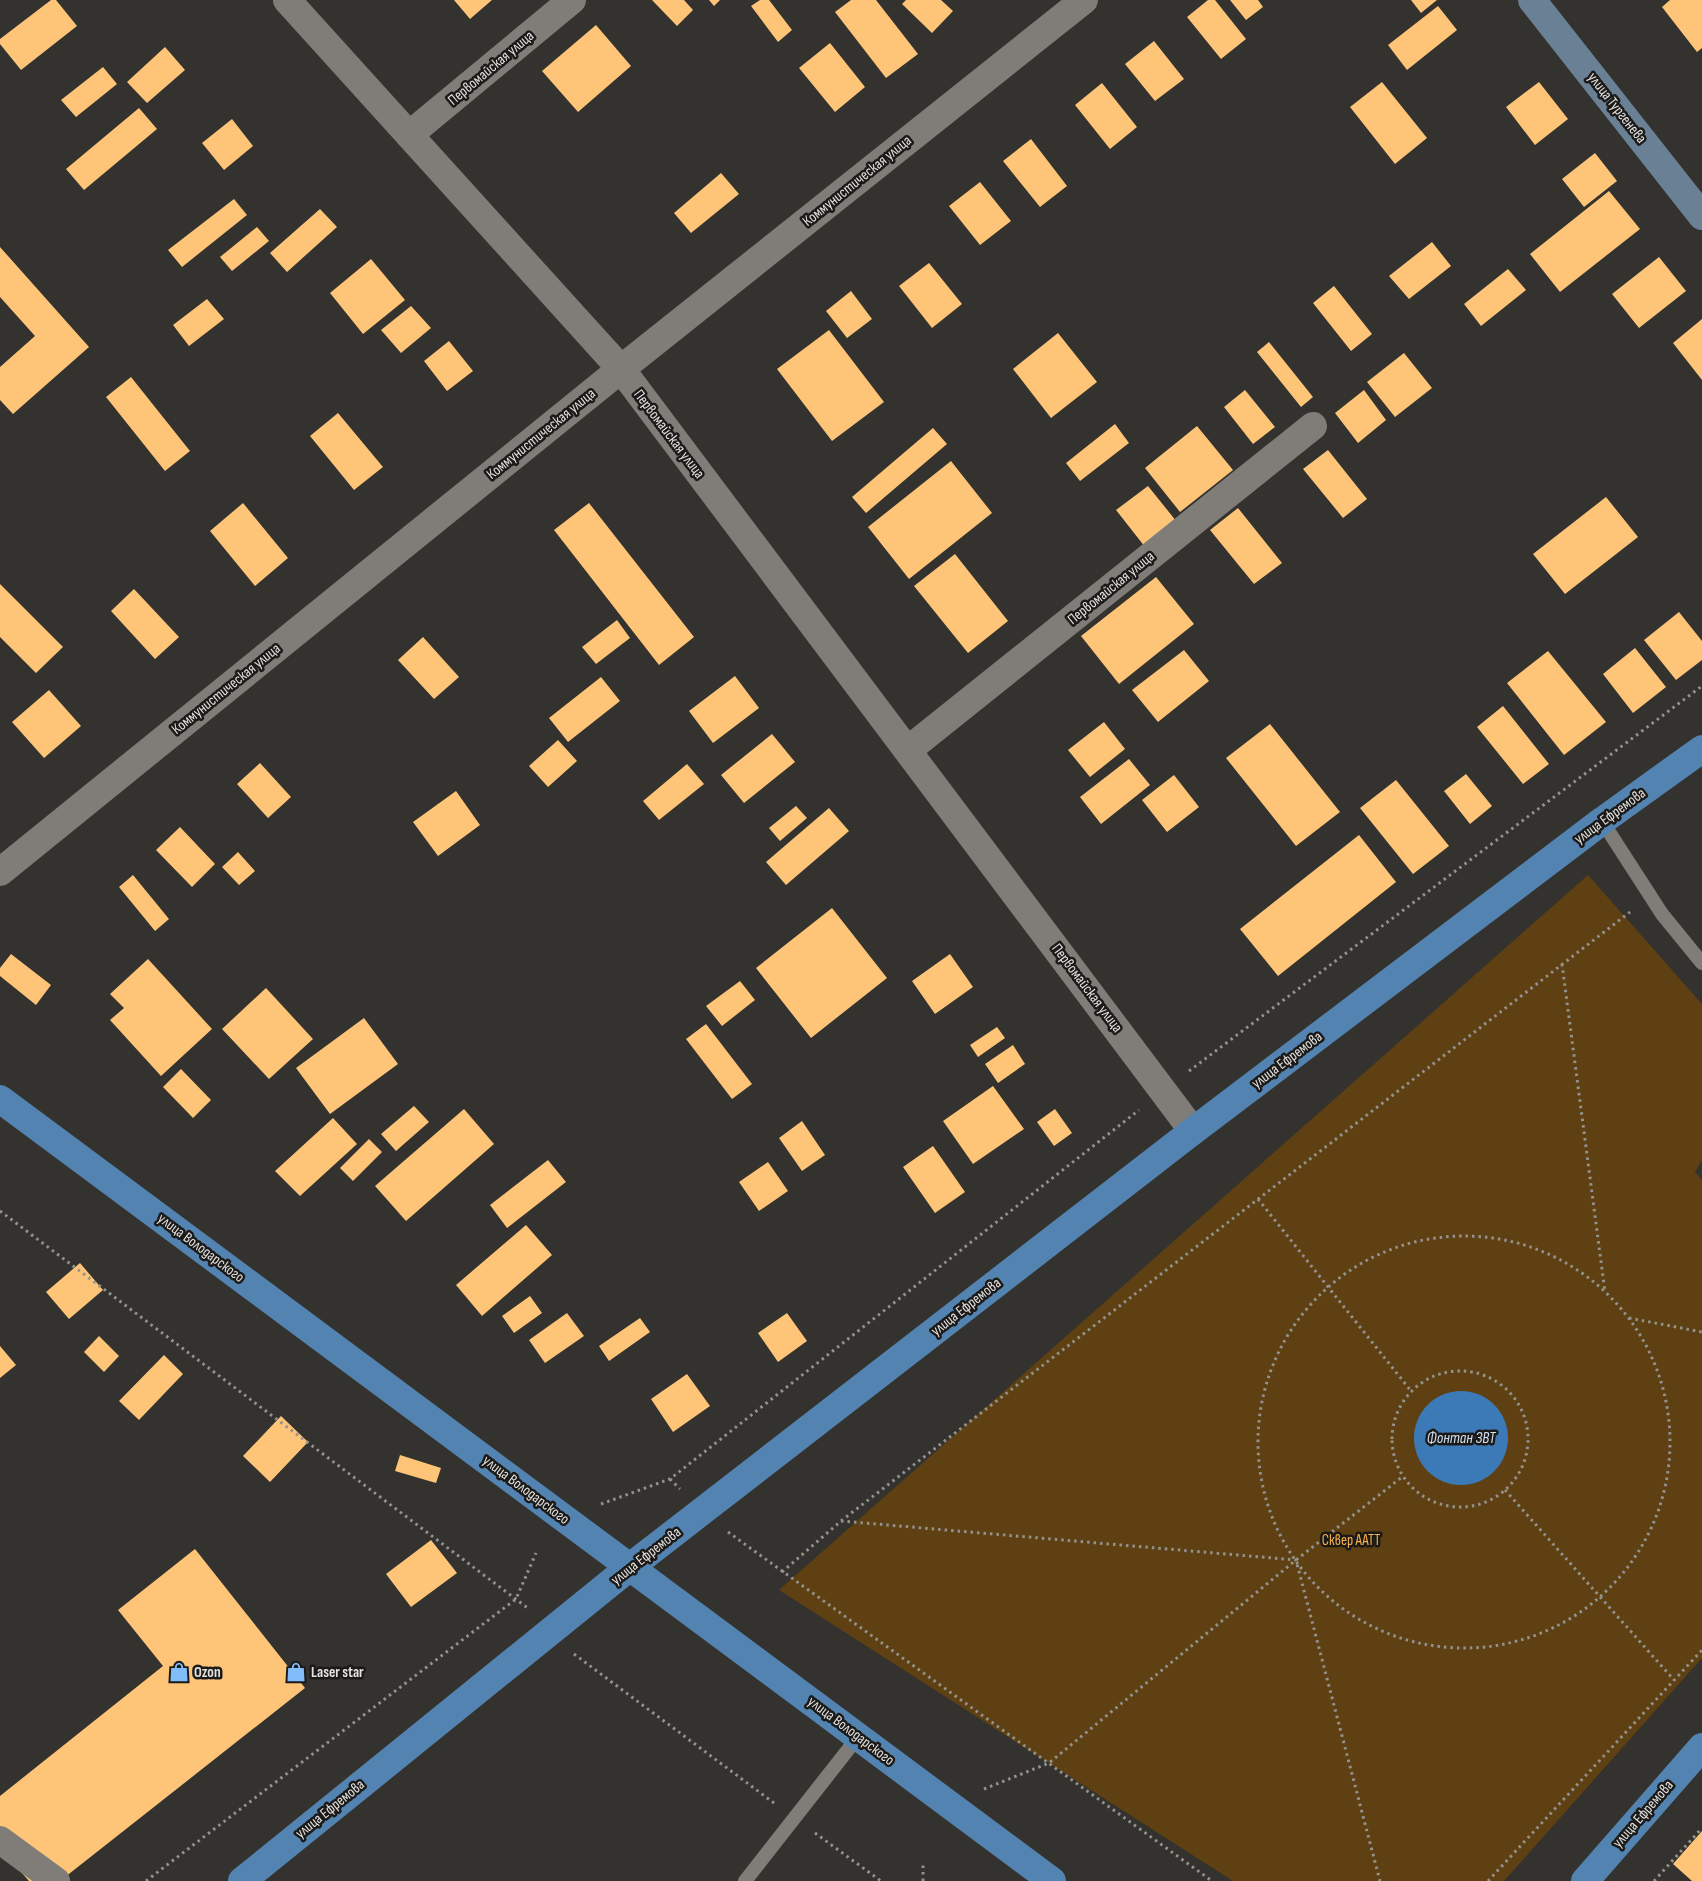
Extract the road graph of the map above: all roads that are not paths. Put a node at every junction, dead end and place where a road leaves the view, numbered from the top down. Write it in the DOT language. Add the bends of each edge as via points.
graph roads {
  1 [pos="287,0"];
  2 [pos="572,0"];
  3 [pos="1084,0"];
  4 [pos="1532,0"];
  5 [pos="409,135"];
  6 [pos="1702,216"];
  7 [pos="621,369"];
  8 [pos="1314,426"];
  9 [pos="1702,749"];
  10 [pos="908,750"];
  11 [pos="1602,821"];
  12 [pos="0,872"];
  13 [pos="1702,963"];
  14 [pos="0,1099"];
  15 [pos="1193,1131"];
  16 [pos="630,1568"];
  17 [pos="858,1737"];
  18 [pos="1702,1747"];
  19 [pos="0,1840"];
  20 [pos="56,1881"];
  21 [pos="242,1881"];
  22 [pos="745,1881"];
  23 [pos="1052,1881"];
  24 [pos="1585,1881"];
  1 -- 5 [label="street, Первомайская улица"];
  2 -- 5 [label="street, Первомайская улица"];
  3 -- 7 [label="street, Коммунистическая улица"];
  4 -- 6 [label="street, улица Тургенева"];
  5 -- 7 [label="street, Первомайская улица"];
  7 -- 10 [label="street, Первомайская улица"];
  7 -- 12 [label="street, Коммунистическая улица"];
  8 -- 10 [label="street, Первомайская улица"];
  9 -- 11 [label="main road, улица Ефремова"];
  10 -- 15 [label="street, Первомайская улица"];
  11 -- 13 [label="lane" via="1662,914"];
  11 -- 15 [label="main road, улица Ефремова"];
  14 -- 16 [label="main road, улица Володарского"];
  15 -- 16 [label="main road, улица Ефремова"];
  16 -- 17 [label="main road, улица Володарского"];
  16 -- 21 [label="main road, улица Ефремова"];
  17 -- 22 [label="lane"];
  17 -- 23 [label="main road, улица Володарского"];
  18 -- 24 [label="main road, улица Ефремова"];
  19 -- 20 [label="street"];
}
